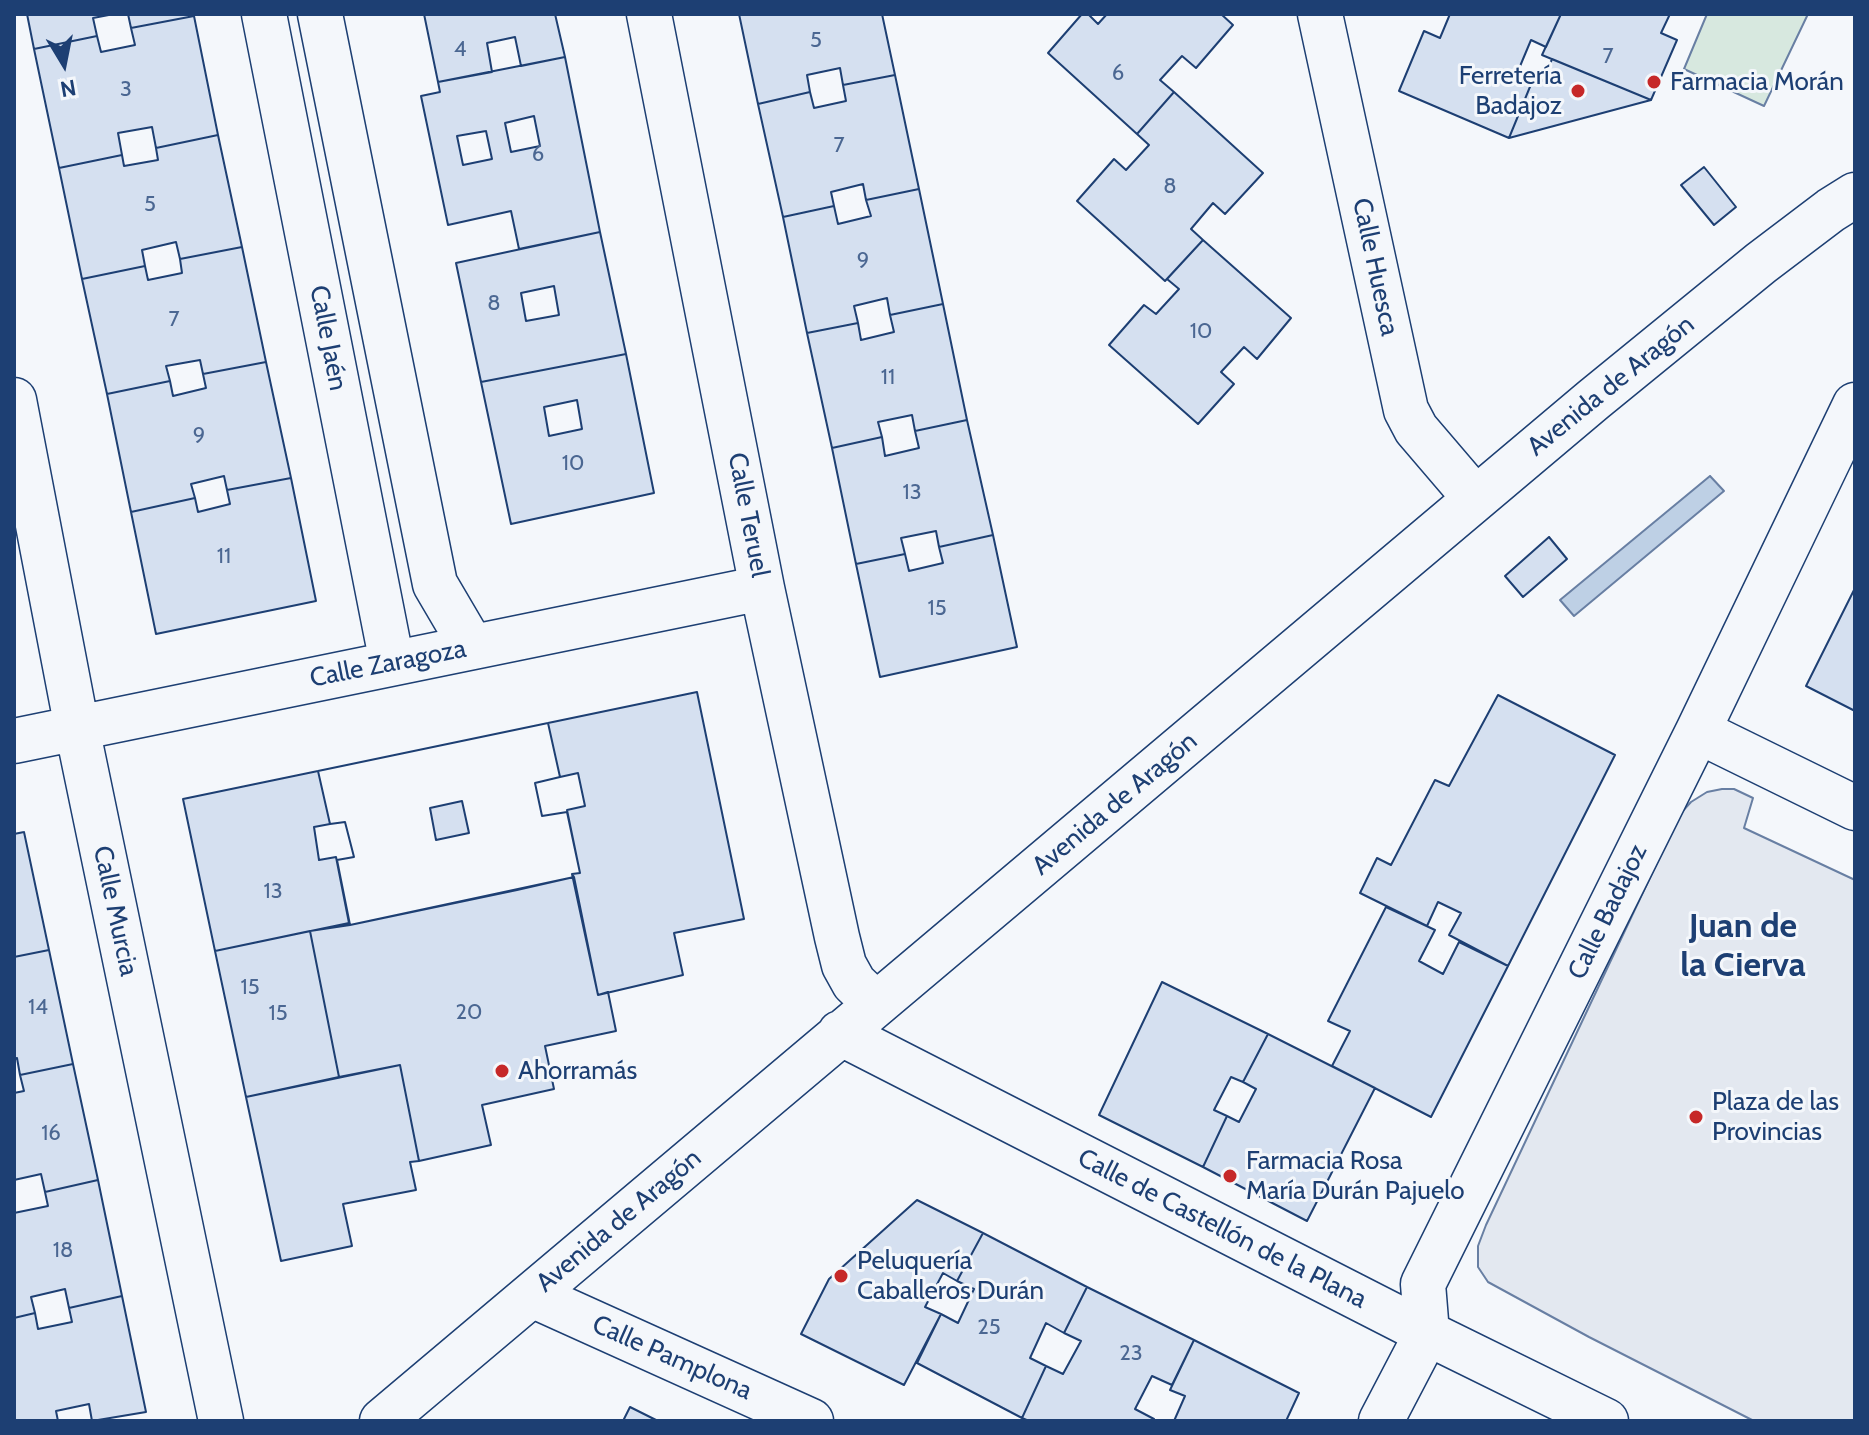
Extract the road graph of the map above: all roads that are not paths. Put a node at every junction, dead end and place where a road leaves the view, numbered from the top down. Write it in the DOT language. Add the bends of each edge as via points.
graph roads {
  1 [pos="264,14"];
  2 [pos="320,14"];
  3 [pos="649,14"];
  4 [pos="1320,14"];
  5 [pos="1847,209"];
  6 [pos="14,400"];
  7 [pos="1855,405"];
  8 [pos="1475,498"];
  9 [pos="762,588"];
  10 [pos="472,647"];
  11 [pos="392,663"];
  12 [pos="77,728"];
  13 [pos="1698,731"];
  14 [pos="14,741"];
  15 [pos="1855,808"];
  16 [pos="876,1004"];
  17 [pos="840,1033"];
  18 [pos="532,1295"];
  19 [pos="1427,1333"];
  20 [pos="221,1421"];
  21 [pos="382,1421"];
  22 [pos="811,1421"];
  23 [pos="1381,1421"];
  24 [pos="1606,1421"];
  1 -- 11 [label="street, Calle Jaén"];
  2 -- 10 [label="street" via="435,584"];
  3 -- 9 [label="street, Calle Teruel"];
  4 -- 8 [label="street, Calle Huesca" via="1406,410"];
  5 -- 8 [label="street, Avenida de Aragón" via="1625,374"];
  6 -- 12 [label="street, Calle Murcia"];
  7 -- 13 [label="street, Calle Badajoz"];
  8 -- 16 [label="street, Avenida de Aragón"];
  9 -- 10 [label="street, Calle Zaragoza"];
  9 -- 16 [label="street, Calle Teruel" via="844,965"];
  10 -- 11 [label="street, Calle Zaragoza"];
  11 -- 12 [label="street, Calle Zaragoza"];
  12 -- 14 [label="street, Calle Zaragoza"];
  12 -- 20 [label="street, Calle Murcia"];
  13 -- 15 [label="street"];
  13 -- 19 [label="street, Calle Badajoz" via="1423,1284"];
  16 -- 17 [label="street, Avenida de Aragón"];
  17 -- 18 [label="street, Avenida de Aragón"];
  17 -- 19 [label="street, Calle de Castellón de la Plana"];
  18 -- 21 [label="street, Avenida de Aragón"];
  18 -- 22 [label="street, Calle Pamplona"];
  19 -- 23 [label="street"];
  19 -- 24 [label="street, Calle de Castellón de la Plana"];
}
